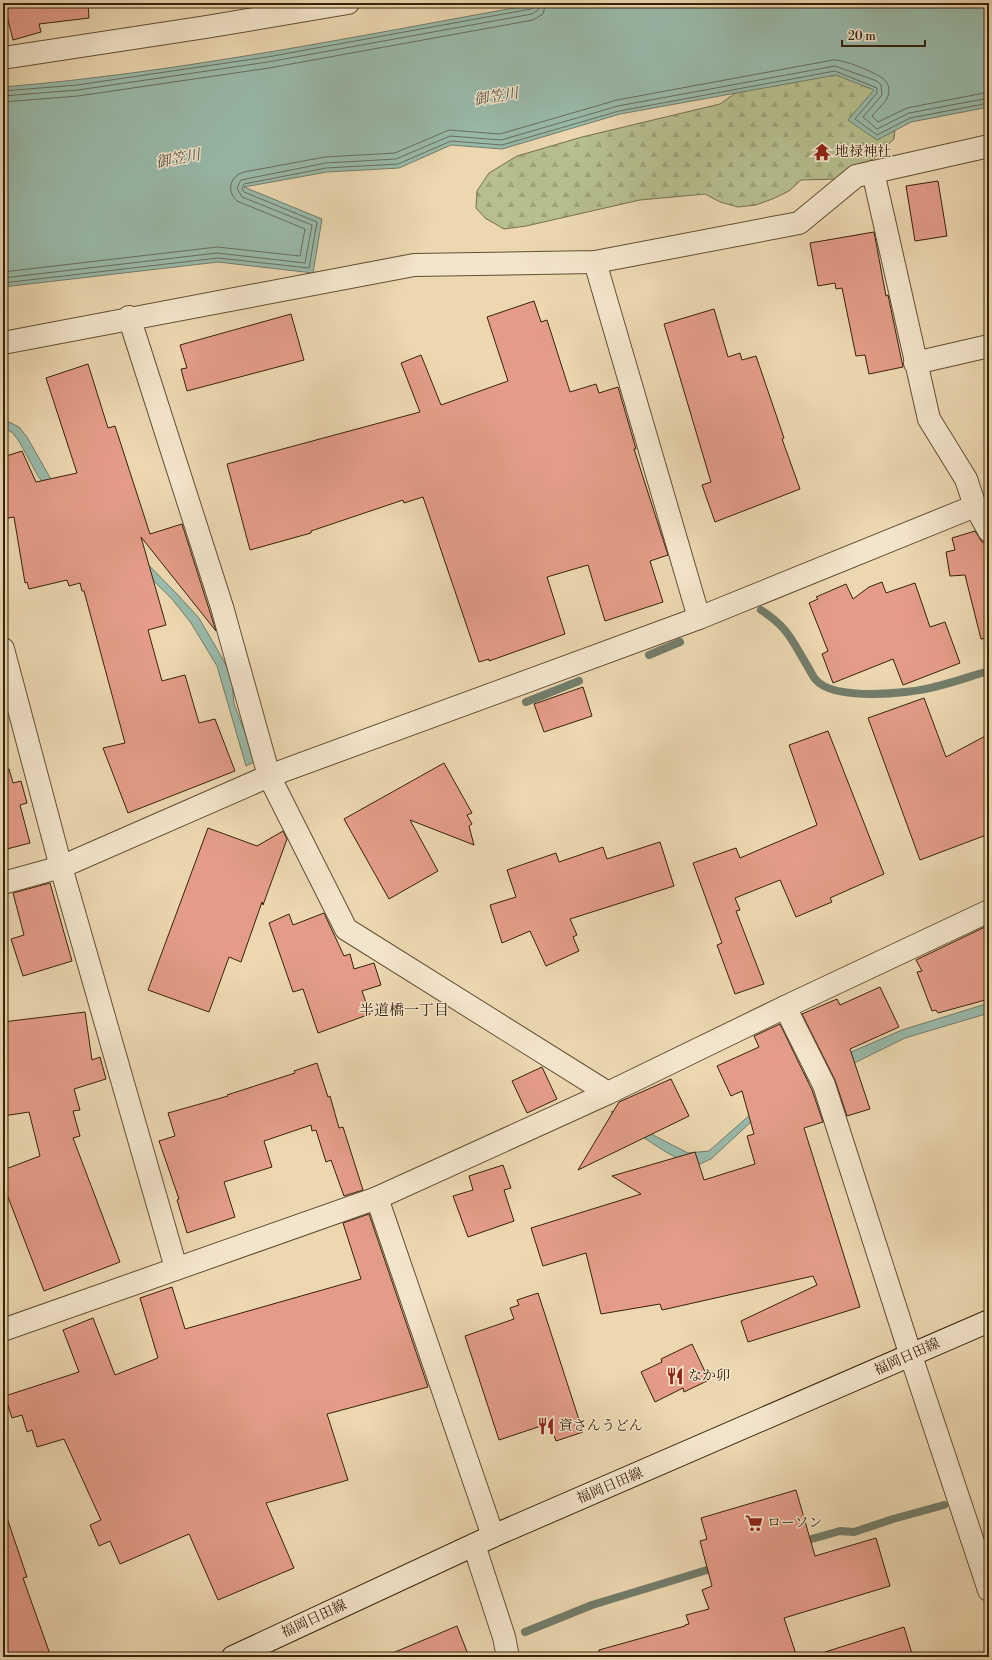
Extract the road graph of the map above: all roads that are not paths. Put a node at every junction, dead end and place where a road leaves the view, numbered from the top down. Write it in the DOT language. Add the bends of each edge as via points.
graph roads {
  1 [pos="348,3"];
  2 [pos="264,10"];
  3 [pos="4,56"];
  4 [pos="989,146"];
  5 [pos="873,172"];
  6 [pos="595,262"];
  7 [pos="129,318"];
  8 [pos="3,342"];
  9 [pos="989,346"];
  10 [pos="915,363"];
  11 [pos="975,506"];
  12 [pos="989,531"];
  13 [pos="699,618"];
  14 [pos="3,649"];
  15 [pos="269,776"];
  16 [pos="61,867"];
  17 [pos="3,883"];
  18 [pos="989,911"];
  19 [pos="785,1007"];
  20 [pos="608,1094"];
  21 [pos="377,1198"];
  22 [pos="176,1268"];
  23 [pos="989,1320"];
  24 [pos="3,1330"];
  25 [pos="911,1356"];
  26 [pos="484,1541"];
  27 [pos="989,1590"];
  28 [pos="233,1657"];
  29 [pos="508,1657"];
  1 -- 2 [label="street"];
  2 -- 3 [label="street"];
  4 -- 5 [label="street"];
  5 -- 6 [label="street" via="856,176 799,223"];
  5 -- 10 [label="street"];
  6 -- 7 [label="street" via="414,265"];
  6 -- 13 [label="street"];
  7 -- 8 [label="street"];
  7 -- 15 [label="street" via="222,607"];
  9 -- 10 [label="street"];
  10 -- 11 [label="street" via="929,419 966,479"];
  11 -- 12 [label="street"];
  11 -- 13 [label="street"];
  13 -- 15 [label="street"];
  14 -- 16 [label="street"];
  15 -- 16 [label="street"];
  15 -- 20 [label="street" via="346,929"];
  16 -- 17 [label="street"];
  16 -- 22 [label="street"];
  18 -- 19 [label="street"];
  19 -- 20 [label="street"];
  19 -- 25 [label="street" via="824,1085"];
  20 -- 21 [label="street"];
  21 -- 22 [label="street"];
  21 -- 26 [label="street"];
  22 -- 24 [label="street"];
  23 -- 25 [label="street, 福岡日田線"];
  25 -- 26 [label="street, 福岡日田線"];
  25 -- 27 [label="street"];
  26 -- 28 [label="street, 福岡日田線"];
  26 -- 29 [label="street"];
}
